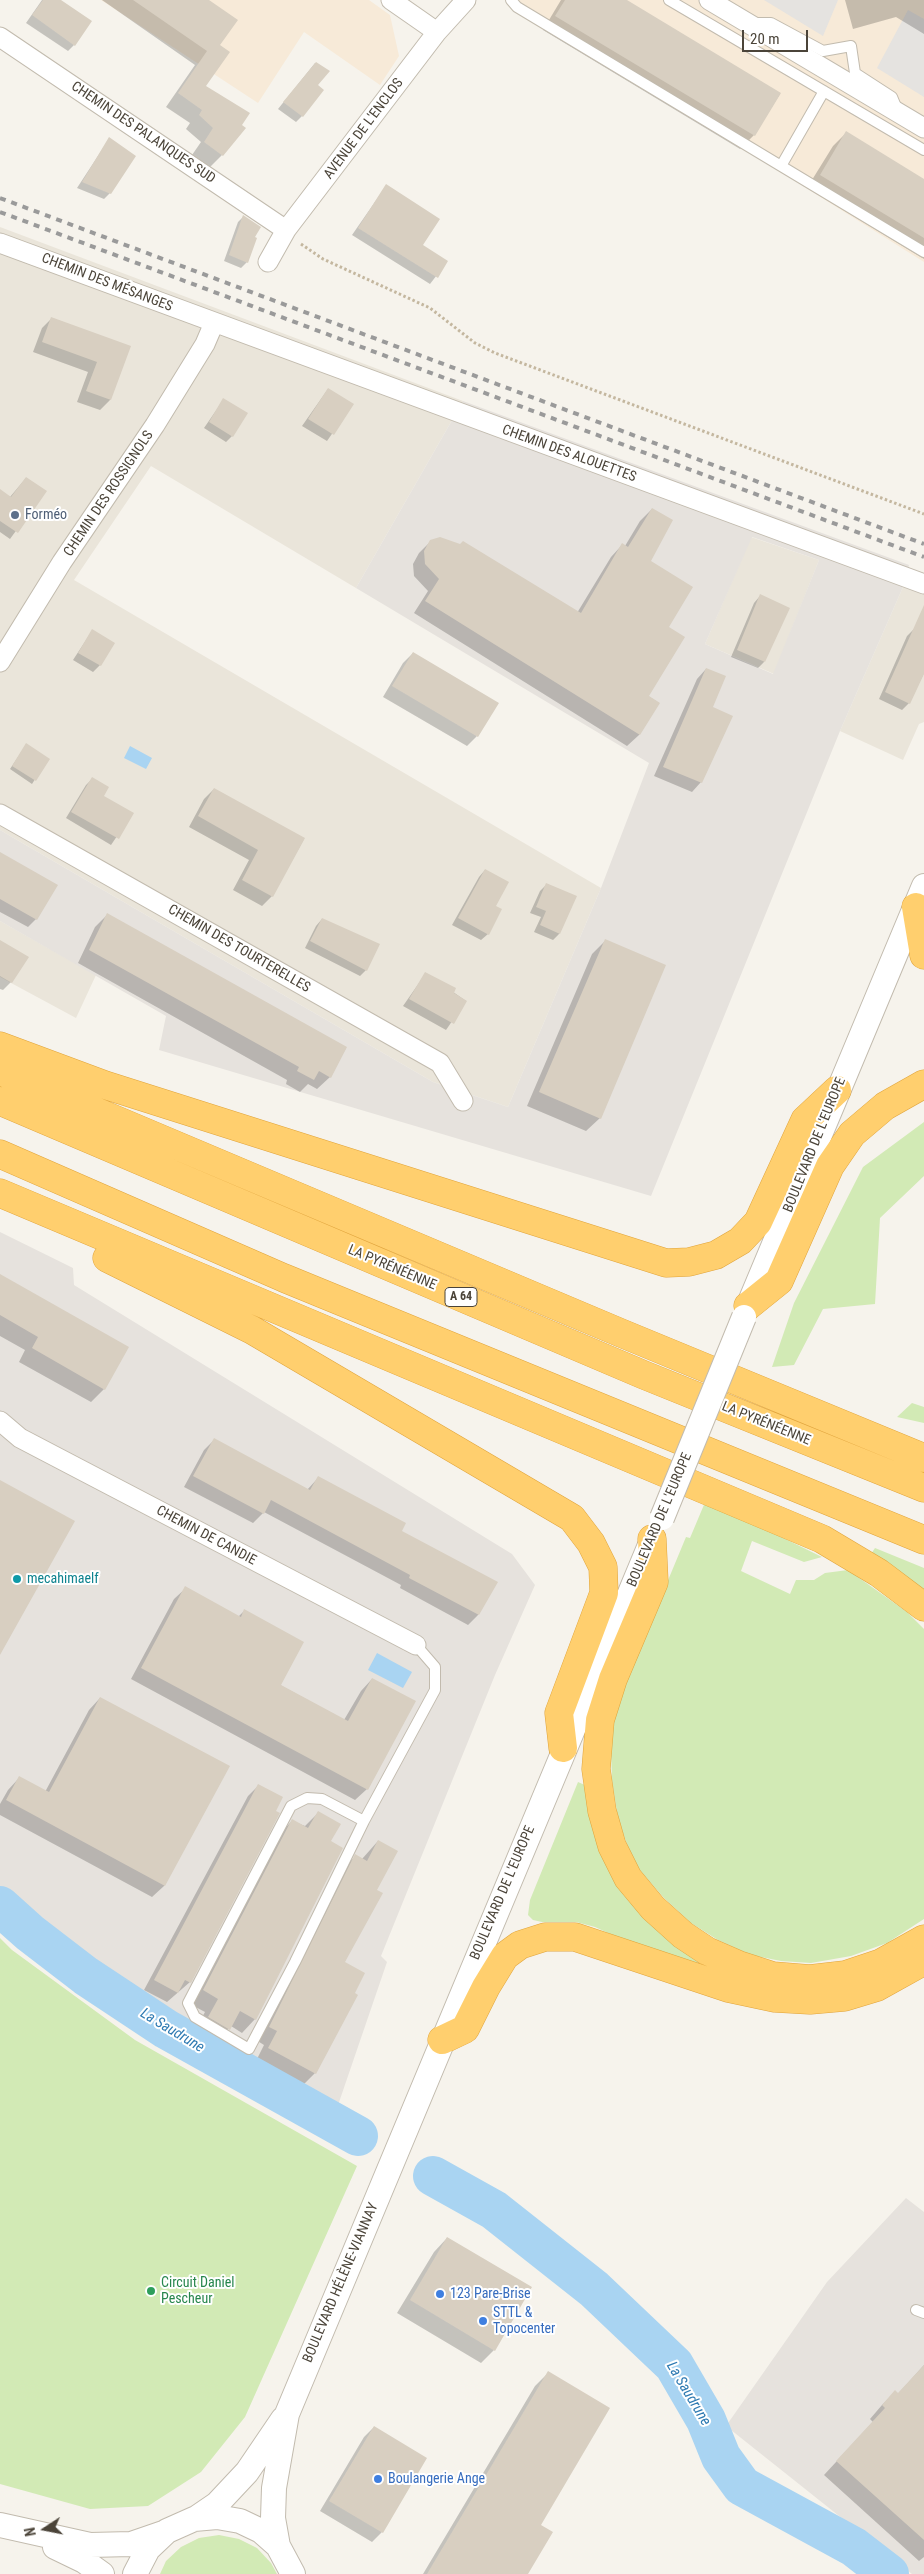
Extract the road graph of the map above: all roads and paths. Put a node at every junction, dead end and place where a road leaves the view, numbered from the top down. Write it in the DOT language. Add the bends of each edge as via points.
graph roads {
  1 [pos="391,0"];
  2 [pos="466,0"];
  3 [pos="669,0"];
  4 [pos="708,0"];
  5 [pos="517,2"];
  6 [pos="749,23"];
  7 [pos="436,32"];
  8 [pos="0,36"];
  9 [pos="824,91"];
  10 [pos="898,112"];
  11 [pos="924,128"];
  12 [pos="924,150"];
  13 [pos="781,166"];
  14 [pos="286,230"];
  15 [pos="0,243"];
  16 [pos="924,252"];
  17 [pos="268,262"];
  18 [pos="214,323"];
  19 [pos="924,514"];
  20 [pos="924,584"];
  21 [pos="0,662"];
  22 [pos="0,814"];
  23 [pos="920,896"];
  24 [pos="924,954"];
  25 [pos="0,1046"];
  26 [pos="0,1071"];
  27 [pos="924,1084"];
  28 [pos="837,1090"];
  29 [pos="0,1101"];
  30 [pos="463,1101"];
  31 [pos="0,1154"];
  32 [pos="0,1193"];
  33 [pos="43,1212"];
  34 [pos="746,1312"];
  35 [pos="0,1420"];
  36 [pos="924,1458"];
  37 [pos="924,1488"];
  38 [pos="657,1529"];
  39 [pos="924,1540"];
  40 [pos="924,1607"];
  41 [pos="416,1645"];
  42 [pos="563,1748"];
  43 [pos="364,1821"];
  44 [pos="924,1939"];
  45 [pos="924,1961"];
  46 [pos="442,2040"];
  47 [pos="396,2153"];
  48 [pos="287,2414"];
  49 [pos="194,2519"];
  50 [pos="0,2525"];
  51 [pos="167,2531"];
  52 [pos="26,2533"];
  53 [pos="278,2546"];
  54 [pos="102,2574"];
  55 [pos="135,2574"];
  56 [pos="293,2574"];
  1 -- 7 [label="street"];
  2 -- 7 [label="street, AVENUE DE L'ENCLOS"];
  3 -- 9 [label="lane"];
  4 -- 6 [label="street"];
  5 -- 13 [label="lane"];
  6 -- 10 [label="street"];
  6 -- 10 [label="lane" via="771,23 823,51 851,46 855,73 892,97"];
  7 -- 14 [label="street, AVENUE DE L'ENCLOS"];
  8 -- 14 [label="street, CHEMIN DES PALANQUES SUD"];
  9 -- 12 [label="lane"];
  9 -- 13 [label="lane"];
  10 -- 11 [label="street"];
  13 -- 16 [label="lane"];
  14 -- 17 [label="street, AVENUE DE L'ENCLOS"];
  14 -- 19 [label="path" via="323,259 430,308 495,354"];
  15 -- 18 [label="street, CHEMIN DES MÉSANGES"];
  18 -- 20 [label="street, CHEMIN DES ALOUETTES"];
  18 -- 21 [label="street, CHEMIN DES ROSSIGNOLS" via="205,344 155,425 62,562"];
  22 -- 30 [label="street, CHEMIN DES TOURTERELLES" via="440,1063"];
  23 -- 24 [label="highway"];
  23 -- 28 [label="street, BOULEVARD DE L'EUROPE"];
  25 -- 28 [label="highway" via="123,1091 666,1263 689,1262 716,1255 740,1241 758,1222 805,1120"];
  26 -- 36 [label="highway"];
  27 -- 34 [label="highway" via="885,1106 852,1134 830,1166 779,1281"];
  28 -- 34 [label="street, BOULEVARD DE L'EUROPE"];
  29 -- 37 [label="highway, LA PYRÉNÉENNE / A 64" via="644,1375"];
  31 -- 39 [label="highway" via="284,1278"];
  32 -- 33 [label="highway"];
  33 -- 40 [label="highway" via="822,1539 879,1573"];
  33 -- 42 [label="highway" via="67,1237 252,1330 572,1518 591,1543 603,1567 604,1594 559,1713"];
  34 -- 38 [label="street, BOULEVARD DE L'EUROPE, bridge"];
  35 -- 41 [label="street, CHEMIN DE CANDIE" via="20,1438"];
  38 -- 42 [label="street, BOULEVARD DE L'EUROPE"];
  38 -- 44 [label="highway" via="654,1582 613,1679 600,1720 596,1768 602,1810 612,1846 628,1878 653,1908 683,1935 707,1951 773,1976 810,1979 845,1975 881,1963"];
  41 -- 43 [label="lane" via="435,1668 434,1690"];
  42 -- 46 [label="street, BOULEVARD DE L'EUROPE"];
  43 -- 43 [label="lane" via="322,1799 307,1798 291,1806 188,2003 195,2017 249,2049"];
  45 -- 46 [label="highway" via="877,1987 844,1997 776,1998 720,1986 575,1937 545,1937 520,1945 505,1956 465,2029"];
  46 -- 47 [label="street, BOULEVARD DE L'EUROPE"];
  47 -- 48 [label="street, BOULEVARD HÉLÈNE-VIANNAY"];
  48 -- 49 [label="street, BOULEVARD HÉLÈNE-VIANNAY" via="247,2472 217,2504"];
  48 -- 53 [label="street, BOULEVARD HÉLÈNE-VIANNAY" via="274,2488"];
  49 -- 51 [label="street"];
  49 -- 53 [label="street" via="217,2517 240,2521 261,2531"];
  50 -- 52 [label="street"];
  51 -- 52 [label="street" via="131,2544 90,2545"];
  51 -- 55 [label="street" via="148,2549"];
  52 -- 54 [label="street" via="84,2561"];
  53 -- 56 [label="street"];
}
